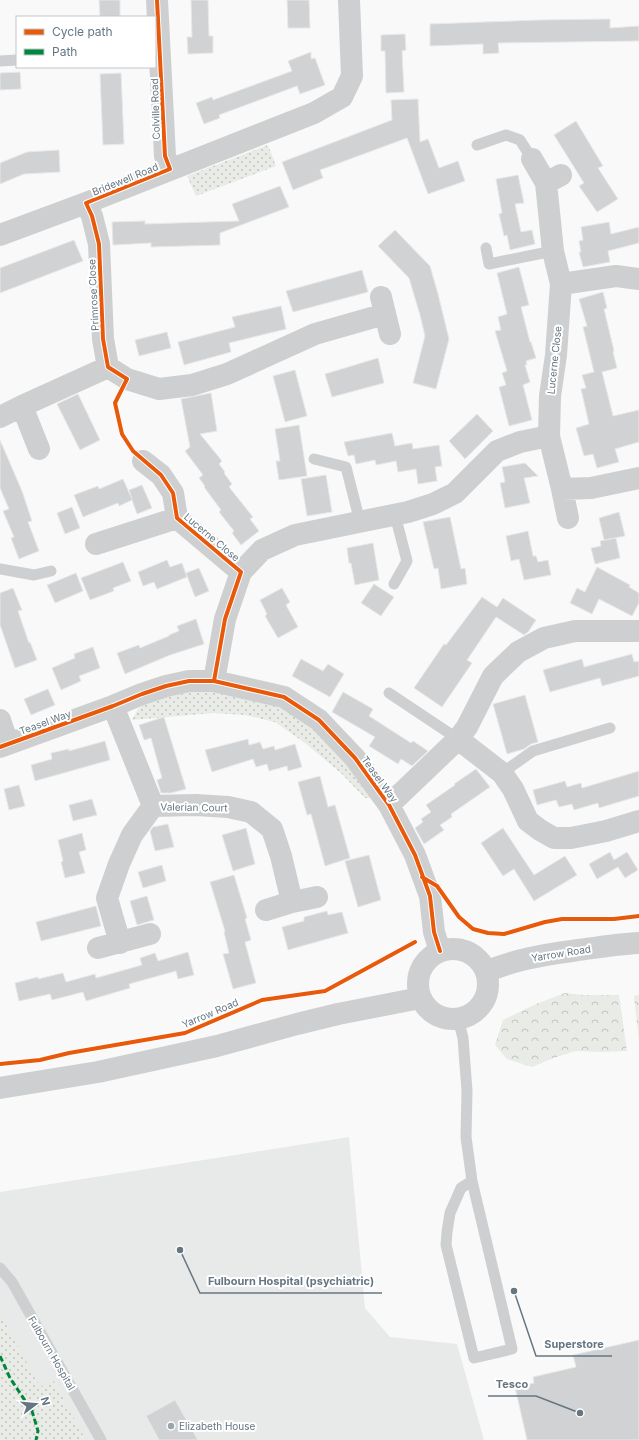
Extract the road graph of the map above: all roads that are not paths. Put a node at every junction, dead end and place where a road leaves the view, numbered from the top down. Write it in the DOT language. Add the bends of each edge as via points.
graph roads {
  1 [pos="157,0"];
  2 [pos="349,0"];
  3 [pos="158,55"];
  4 [pos="16,60"];
  5 [pos="0,61"];
  6 [pos="477,145"];
  7 [pos="532,160"];
  8 [pos="170,169"];
  9 [pos="86,203"];
  10 [pos="0,235"];
  11 [pos="486,248"];
  12 [pos="553,251"];
  13 [pos="639,279"];
  14 [pos="561,284"];
  15 [pos="385,315"];
  16 [pos="108,367"];
  17 [pos="22,406"];
  18 [pos="0,417"];
  19 [pos="549,436"];
  20 [pos="39,449"];
  21 [pos="314,459"];
  22 [pos="143,461"];
  23 [pos="639,478"];
  24 [pos="562,489"];
  25 [pos="395,515"];
  26 [pos="177,518"];
  27 [pos="568,518"];
  28 [pos="360,522"];
  29 [pos="96,544"];
  30 [pos="0,569"];
  31 [pos="51,571"];
  32 [pos="242,572"];
  33 [pos="394,584"];
  34 [pos="639,631"];
  35 [pos="214,681"];
  36 [pos="389,693"];
  37 [pos="113,706"];
  38 [pos="0,720"];
  39 [pos="610,728"];
  40 [pos="458,739"];
  41 [pos="4,746"];
  42 [pos="502,773"];
  43 [pos="389,805"];
  44 [pos="153,806"];
  45 [pos="639,822"];
  46 [pos="317,897"];
  47 [pos="292,902"];
  48 [pos="266,910"];
  49 [pos="150,934"];
  50 [pos="120,943"];
  51 [pos="639,943"];
  52 [pos="98,948"];
  53 [pos="440,951"];
  54 [pos="486,972"];
  55 [pos="420,998"];
  56 [pos="458,1019"];
  57 [pos="0,1088"];
  58 [pos="472,1181"];
  59 [pos="0,1268"];
  60 [pos="101,1440"];
  1 -- 3 [label="street, Colville Road"];
  2 -- 8 [label="street, Bridewell Road" via="352,76 342,97 314,114"];
  3 -- 8 [label="street, Colville Road" via="164,156"];
  4 -- 5 [label="lane"];
  6 -- 7 [label="lane" via="506,135 520,140"];
  7 -- 12 [label="street, Lucerne Close" via="554,179"];
  8 -- 9 [label="street, Bridewell Road"];
  9 -- 10 [label="street, Bridewell Road"];
  9 -- 16 [label="street, Primrose Close" via="99,244 103,339"];
  11 -- 12 [label="lane" via="489,264"];
  12 -- 14 [label="street, Lucerne Close"];
  13 -- 14 [label="street" via="616,276"];
  14 -- 19 [label="street, Lucerne Close" via="550,396"];
  15 -- 16 [label="street" via="315,334 227,374 192,385 159,389 126,379"];
  16 -- 17 [label="street"];
  17 -- 18 [label="street"];
  17 -- 20 [label="street"];
  19 -- 24 [label="street, Lucerne Close"];
  19 -- 25 [label="street, Lucerne Close" via="520,442 497,451 455,493 433,504"];
  21 -- 28 [label="lane" via="346,467"];
  22 -- 26 [label="street, Lucerne Close" via="161,475 173,493"];
  23 -- 24 [label="street" via="591,488"];
  24 -- 27 [label="street, Lucerne Close"];
  25 -- 28 [label="street, Lucerne Close"];
  25 -- 33 [label="lane" via="407,561"];
  26 -- 29 [label="street, Lucerne Close"];
  26 -- 32 [label="street, Lucerne Close"];
  28 -- 32 [label="street, Lucerne Close" via="295,535 262,550"];
  30 -- 31 [label="lane" via="34,575"];
  32 -- 35 [label="street, Lucerne Close" via="225,619"];
  34 -- 40 [label="street" via="575,631 544,638 518,652 493,676 467,727"];
  35 -- 37 [label="street, Teasel Way" via="189,681 166,686"];
  35 -- 43 [label="street, Teasel Way" via="284,697 319,720 355,758"];
  36 -- 40 [label="lane"];
  37 -- 41 [label="street, Teasel Way"];
  37 -- 44 [label="street, Valerian Court"];
  38 -- 41 [label="street"];
  39 -- 42 [label="lane" via="533,751"];
  40 -- 42 [label="street"];
  40 -- 43 [label="street"];
  42 -- 45 [label="street" via="514,789 528,821 554,838 578,837"];
  43 -- 53 [label="street, Teasel Way" via="414,855 430,896 434,932"];
  44 -- 47 [label="street, Valerian Court" via="196,805 252,812 272,829"];
  44 -- 50 [label="street, Valerian Court" via="132,835 107,898"];
  46 -- 47 [label="street"];
  47 -- 48 [label="street"];
  49 -- 50 [label="street"];
  50 -- 52 [label="street"];
  51 -- 54 [label="street, Yarrow Road" via="538,956"];
  53 -- 54 [label="street" via="451,948 462,950 481,962"];
  53 -- 55 [label="street" via="428,958 420,970 417,989"];
  54 -- 56 [label="street" via="488,990 481,1006"];
  55 -- 56 [label="street" via="428,1009 440,1017"];
  55 -- 57 [label="street" via="338,1014 216,1046 98,1072"];
  56 -- 58 [label="lane" via="463,1038 467,1091 466,1137"];
  58 -- 58 [label="lane" via="461,1188 450,1213 446,1246 474,1358 512,1348"];
  59 -- 60 [label="lane, Fulbourn Hospital" via="12,1282"];
}
